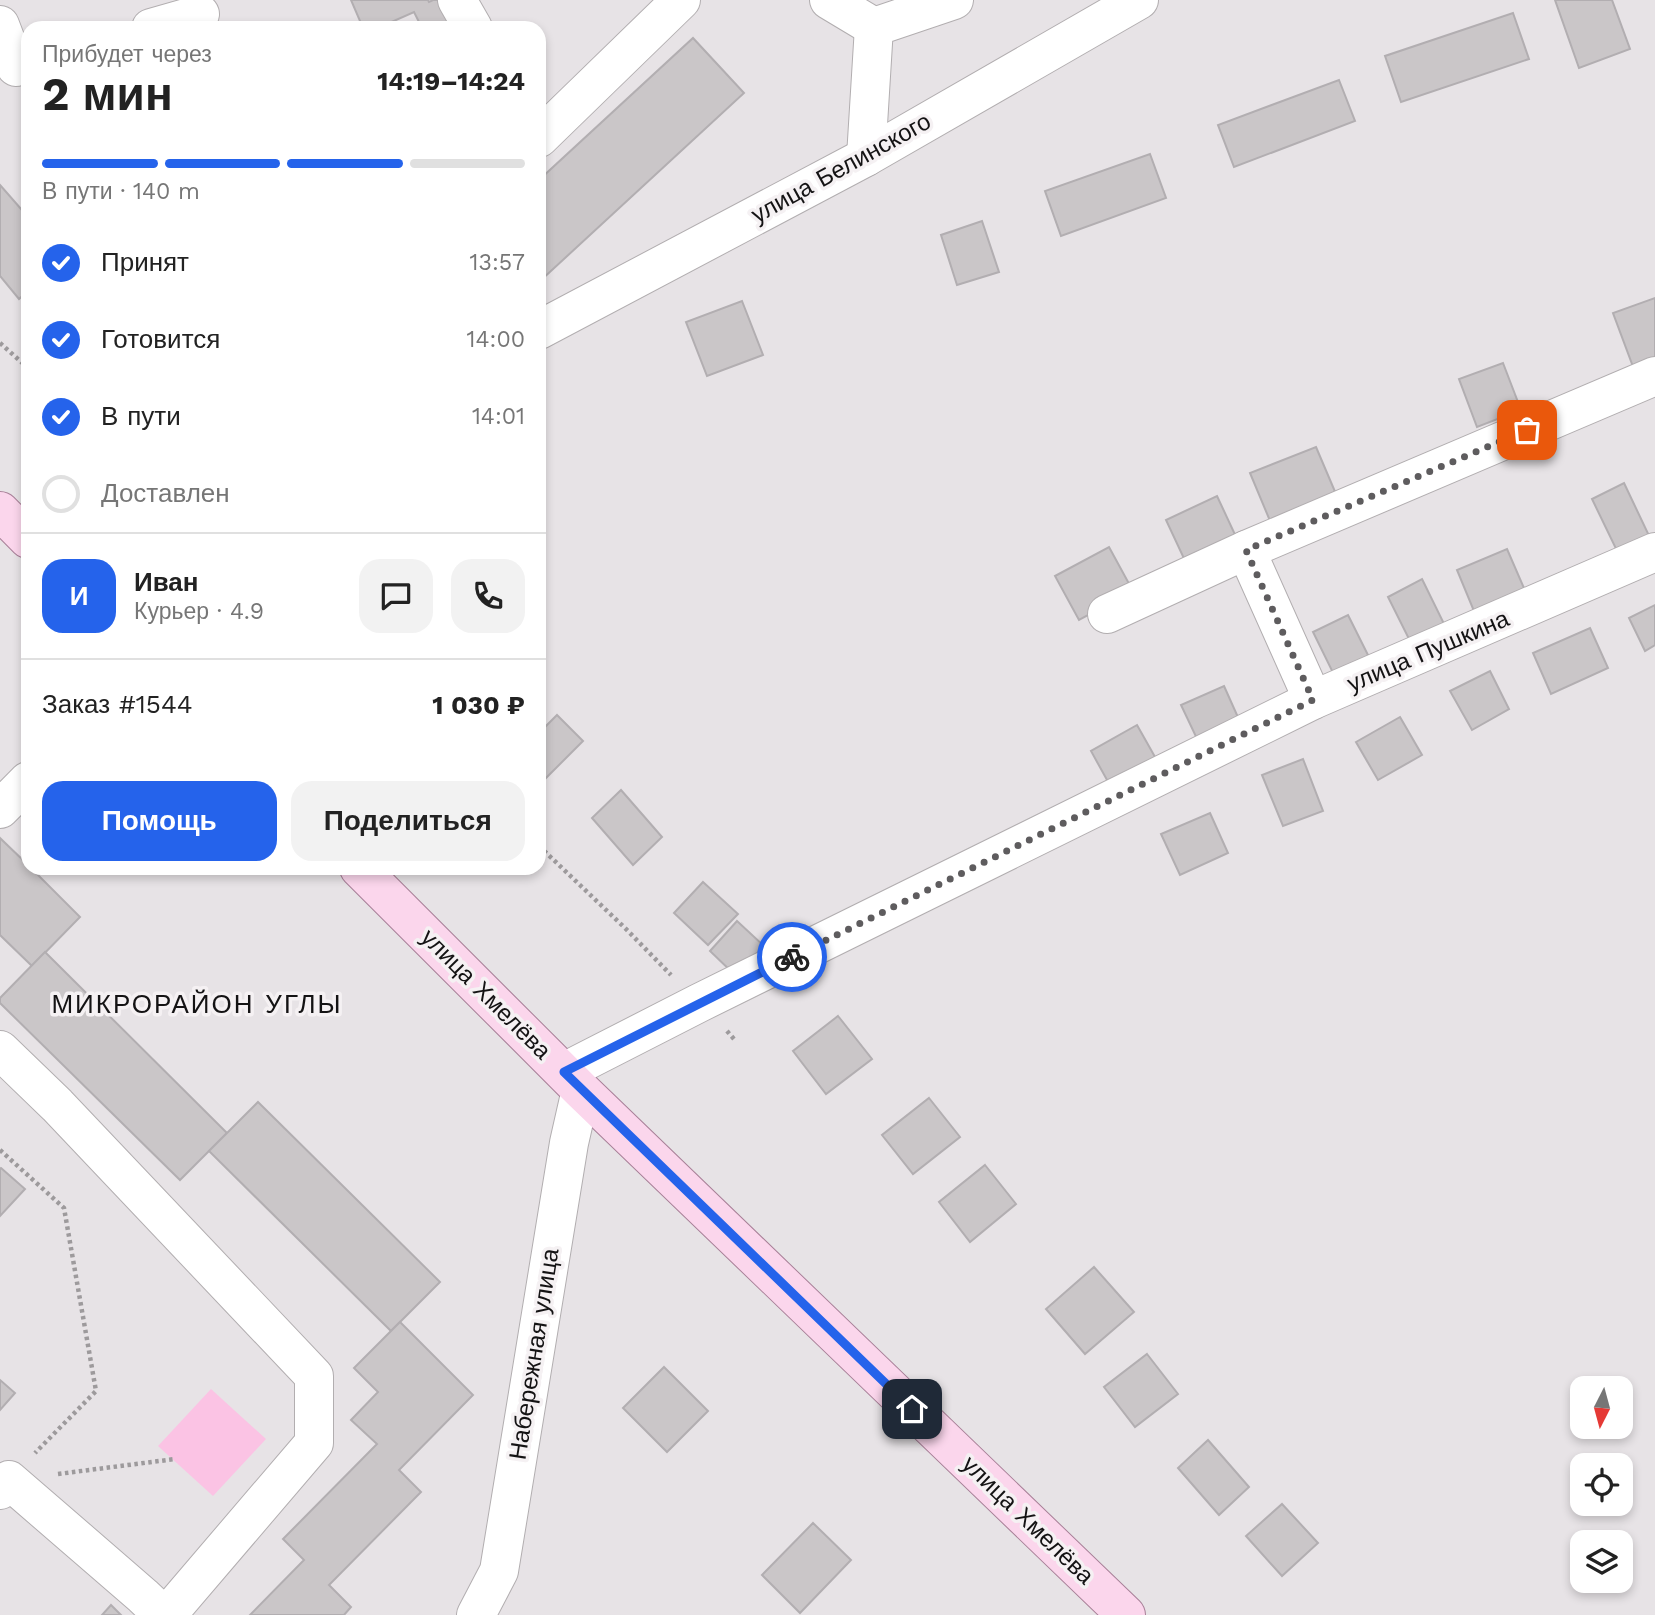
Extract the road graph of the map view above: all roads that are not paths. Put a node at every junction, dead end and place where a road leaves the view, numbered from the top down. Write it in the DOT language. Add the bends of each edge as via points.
graph roads {
  1 [pos="457,0"];
  2 [pos="681,0"];
  3 [pos="829,0"];
  4 [pos="954,0"];
  5 [pos="1139,0"];
  6 [pos="200,14"];
  7 [pos="176,21"];
  8 [pos="469,21"];
  9 [pos="0,26"];
  10 [pos="874,27"];
  11 [pos="15,69"];
  12 [pos="546,131"];
  13 [pos="866,157"];
  14 [pos="546,326"];
  15 [pos="1655,376"];
  16 [pos="0,511"];
  17 [pos="21,532"];
  18 [pos="1246,550"];
  19 [pos="1655,552"];
  20 [pos="1108,614"];
  21 [pos="1313,700"];
  22 [pos="21,789"];
  23 [pos="0,809"];
  24 [pos="366,875"];
  25 [pos="0,1050"];
  26 [pos="572,1081"];
  27 [pos="4,1485"];
  28 [pos="165,1615"];
  29 [pos="476,1615"];
  30 [pos="1126,1615"];
  1 -- 8 [label="street"];
  2 -- 12 [label="street"];
  3 -- 10 [label="street"];
  4 -- 10 [label="street"];
  5 -- 13 [label="street, улица Белинского"];
  6 -- 7 [label="street"];
  9 -- 11 [label="street"];
  10 -- 13 [label="street"];
  13 -- 14 [label="street, улица Белинского"];
  15 -- 18 [label="street"];
  16 -- 17 [label="main road"];
  18 -- 20 [label="street"];
  18 -- 21 [label="street"];
  19 -- 21 [label="street, улица Пушкина"];
  21 -- 26 [label="street, улица Пушкина" via="699,1003"];
  22 -- 23 [label="street"];
  24 -- 26 [label="main road, улица Хмелёва"];
  25 -- 28 [label="street" via="314,1376 314,1443"];
  26 -- 29 [label="street, Набережная улица" via="569,1143 499,1571"];
  26 -- 30 [label="main road, улица Хмелёва"];
  27 -- 28 [label="street"];
}
